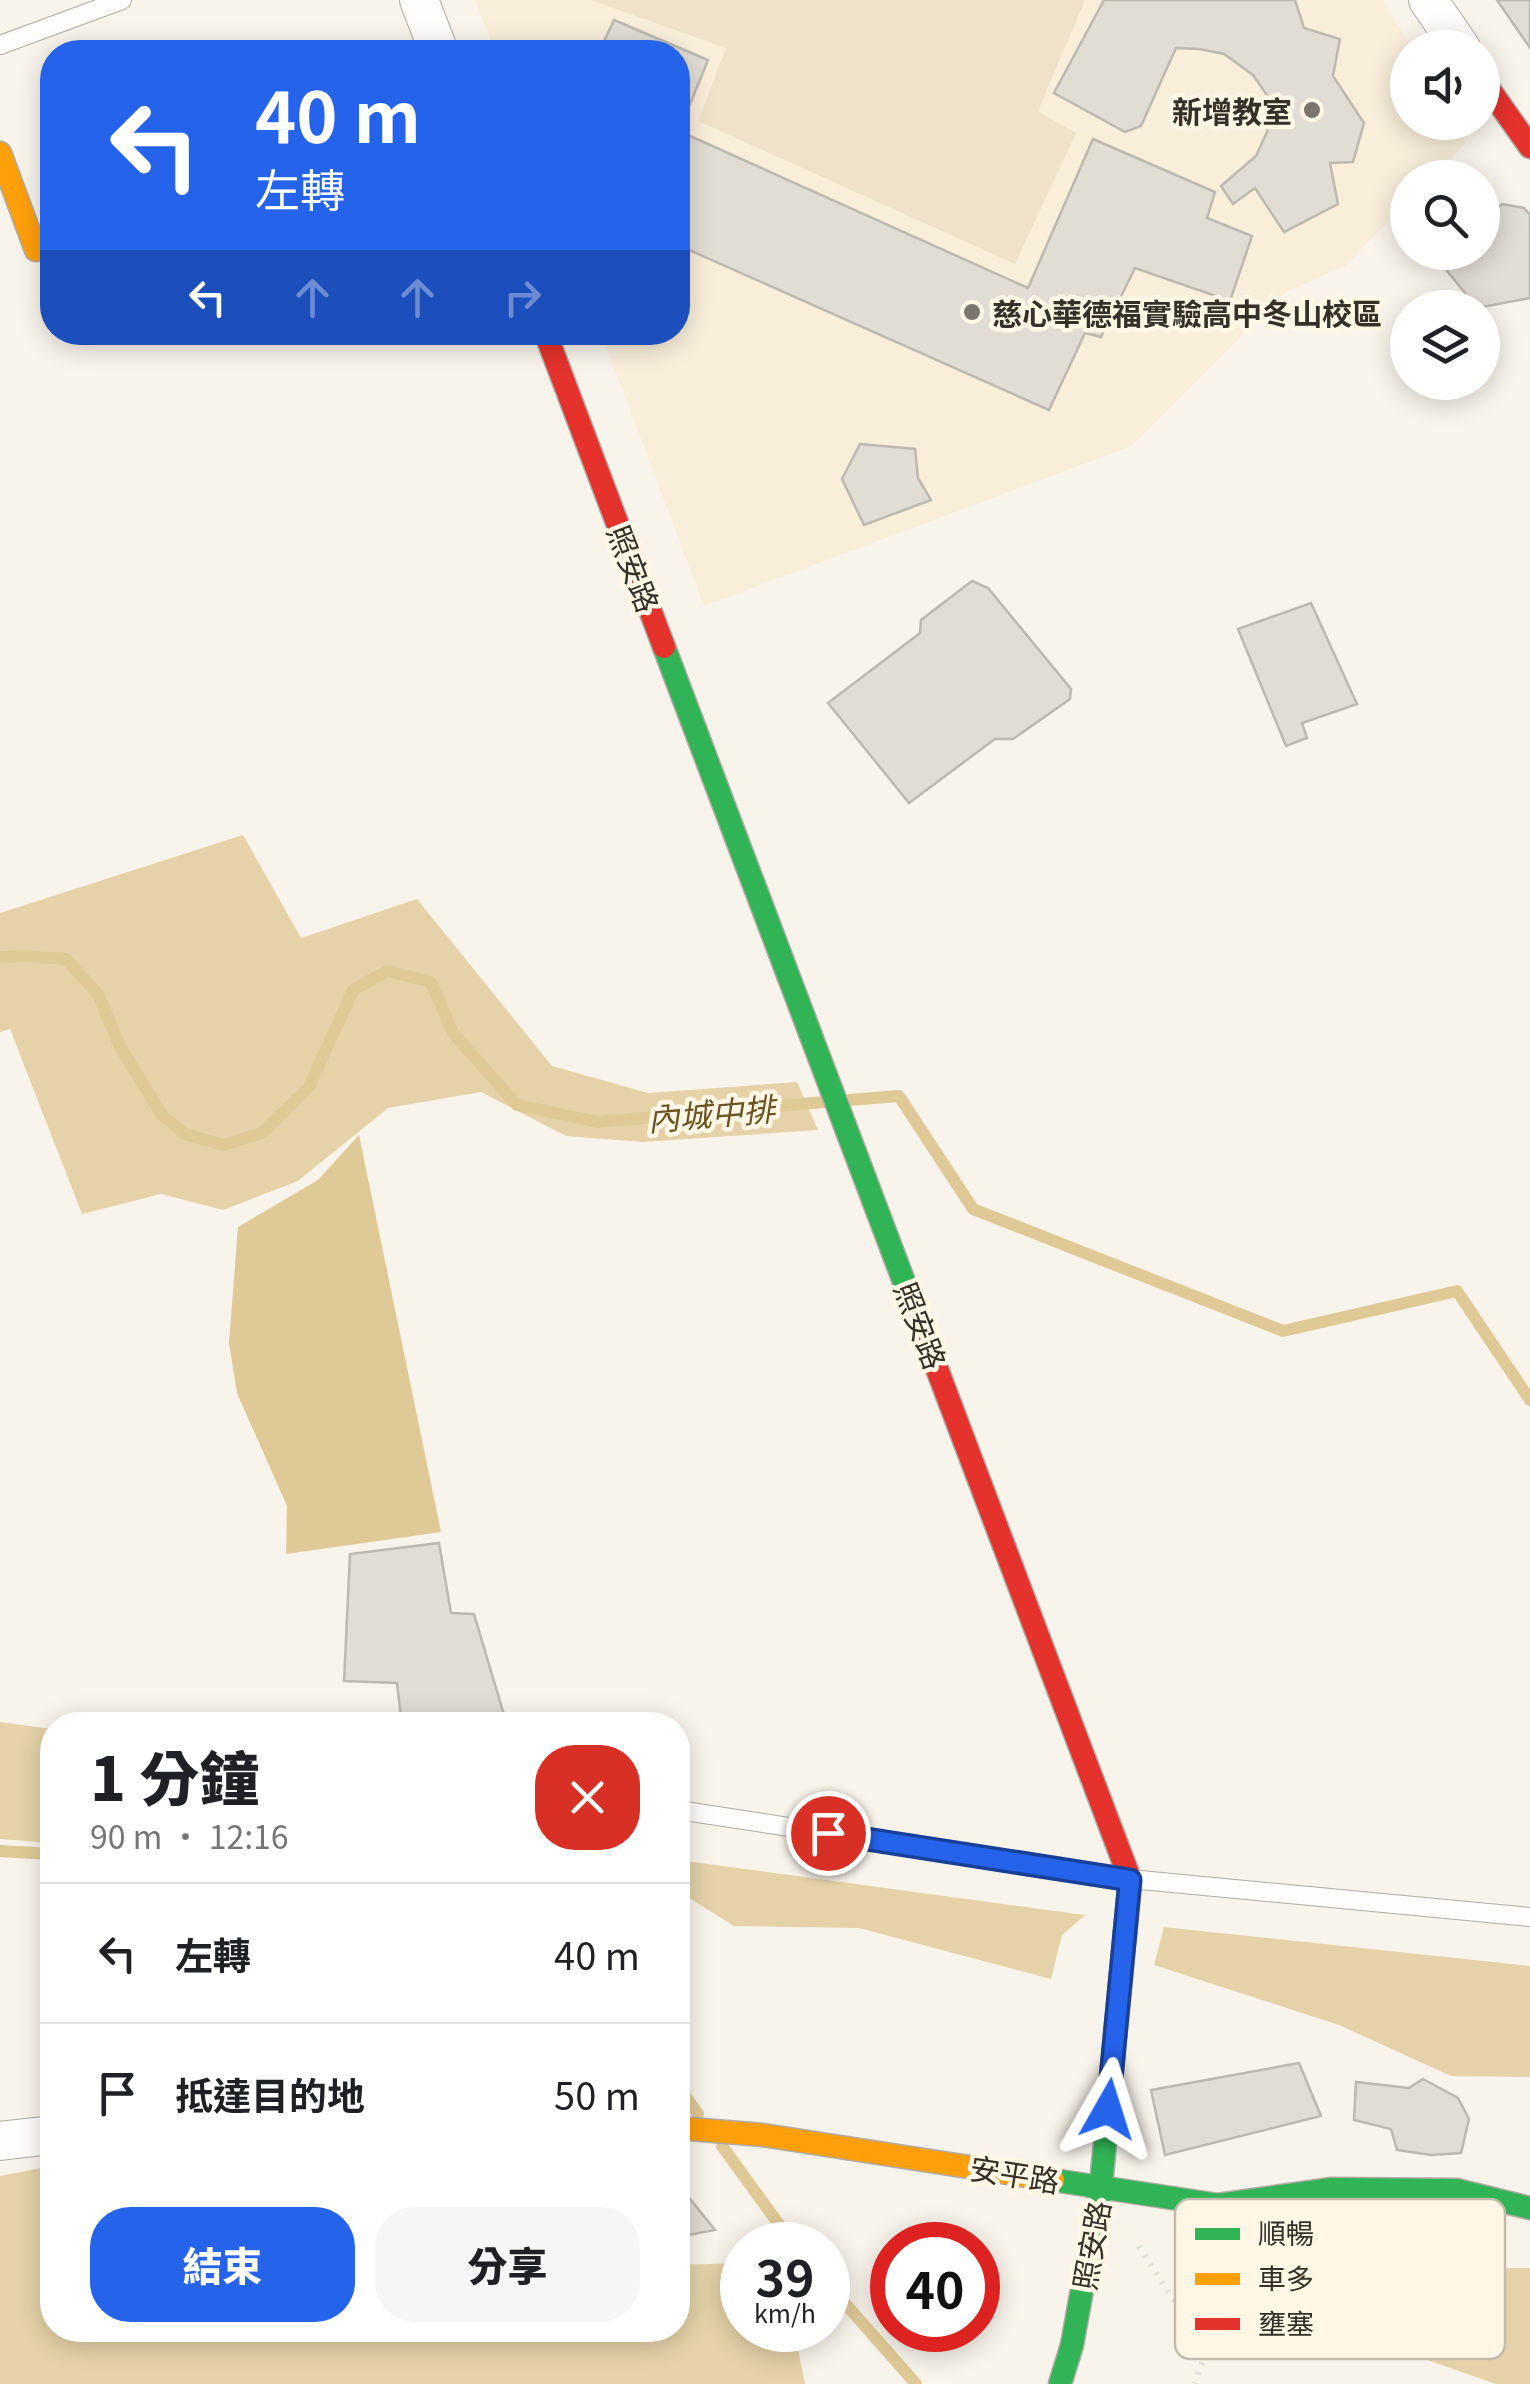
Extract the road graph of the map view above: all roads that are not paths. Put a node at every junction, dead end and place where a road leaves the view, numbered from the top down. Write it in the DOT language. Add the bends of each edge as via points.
graph roads {
  1 [pos="122,0"];
  2 [pos="419,0"];
  3 [pos="1428,0"];
  4 [pos="1449,30"];
  5 [pos="434,40"];
  6 [pos="0,45"];
  7 [pos="1500,104"];
  8 [pos="1530,147"];
  9 [pos="0,153"];
  10 [pos="36,250"];
  11 [pos="551,345"];
  12 [pos="690,1812"];
  13 [pos="1130,1880"];
  14 [pos="1530,1918"];
  15 [pos="690,2129"];
  16 [pos="40,2137"];
  17 [pos="0,2142"];
  18 [pos="1101,2186"];
  19 [pos="1181,2199"];
  20 [pos="1261,2199"];
  21 [pos="1493,2199"];
  22 [pos="1505,2202"];
  23 [pos="1530,2208"];
  24 [pos="1072,2345"];
  25 [pos="1060,2384"];
  26 [pos="1074,2384"];
  1 -- 6 [label="lane"];
  2 -- 5 [label="street"];
  3 -- 4 [label="street"];
  7 -- 8 [label="street"];
  9 -- 10 [label="street"];
  11 -- 13 [label="street, 照安路"];
  12 -- 13 [label="lane"];
  13 -- 14 [label="lane"];
  13 -- 18 [label="street, 照安路"];
  15 -- 18 [label="street, 安平路"];
  16 -- 17 [label="street"];
  18 -- 19 [label="street, 安平路"];
  18 -- 24 [label="street, 照安路"];
  20 -- 21 [label="street, 安平路" via="1332,2189 1456,2190"];
  22 -- 23 [label="street, 安平路"];
  24 -- 25 [label="street, 照安路"];
  24 -- 26 [label="street"];
}
